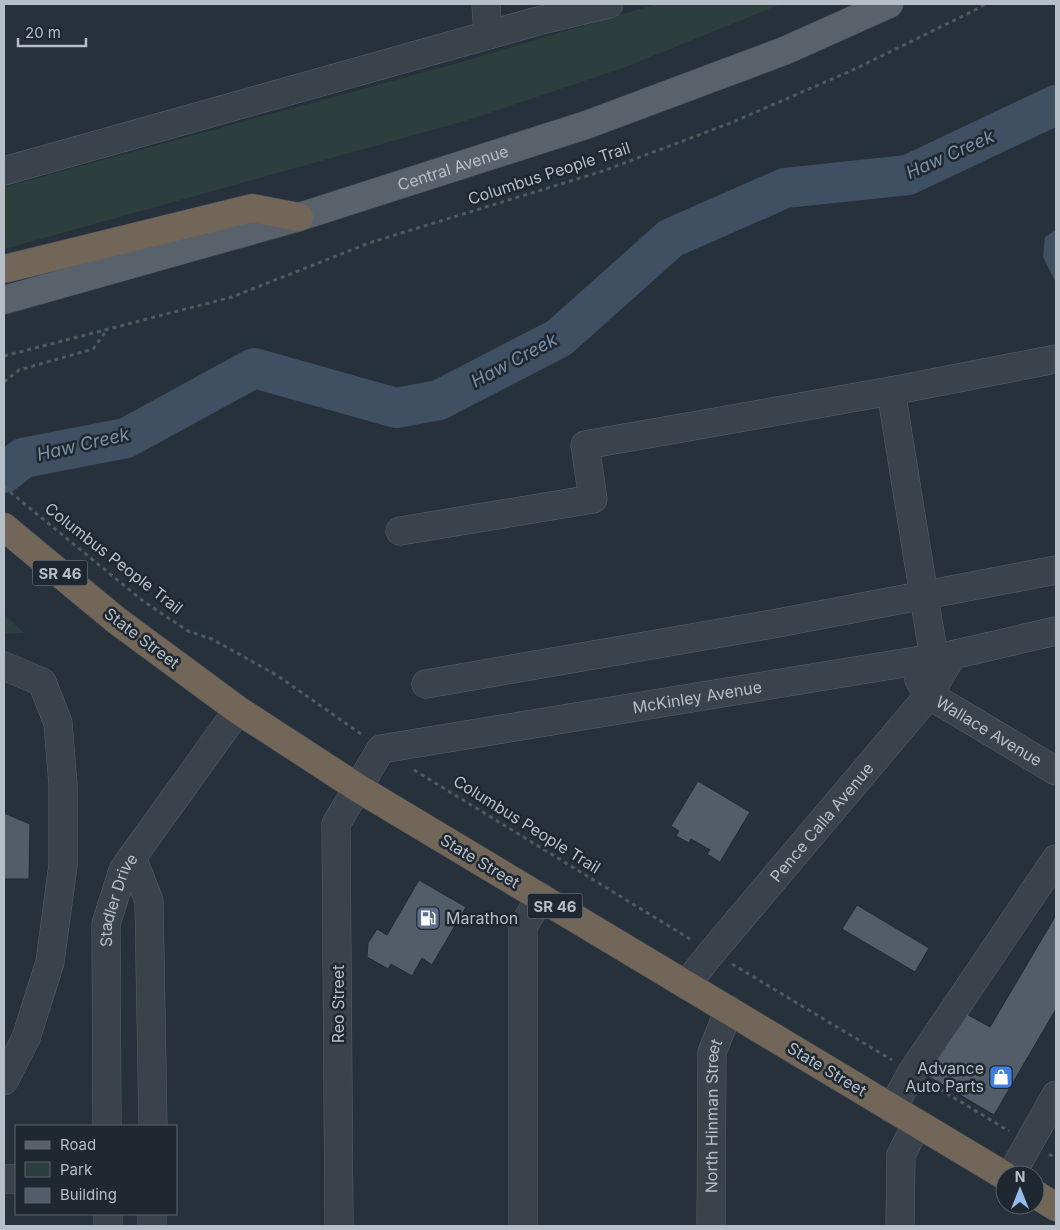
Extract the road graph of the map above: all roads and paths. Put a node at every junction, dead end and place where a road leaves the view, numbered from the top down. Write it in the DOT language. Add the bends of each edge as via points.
graph roads {
  1 [pos="486,4"];
  2 [pos="609,4"];
  3 [pos="889,4"];
  4 [pos="985,4"];
  5 [pos="488,35"];
  6 [pos="4,171"];
  7 [pos="299,218"];
  8 [pos="4,269"];
  9 [pos="4,300"];
  10 [pos="107,329"];
  11 [pos="4,356"];
  12 [pos="1056,359"];
  13 [pos="4,382"];
  14 [pos="891,391"];
  15 [pos="4,486"];
  16 [pos="4,527"];
  17 [pos="400,531"];
  18 [pos="1056,570"];
  19 [pos="924,595"];
  20 [pos="1056,631"];
  21 [pos="943,656"];
  22 [pos="907,663"];
  23 [pos="4,666"];
  24 [pos="426,684"];
  25 [pos="929,695"];
  26 [pos="238,710"];
  27 [pos="381,749"];
  28 [pos="1056,771"];
  29 [pos="358,788"];
  30 [pos="132,858"];
  31 [pos="1056,859"];
  32 [pos="541,897"];
  33 [pos="712,952"];
  34 [pos="686,984"];
  35 [pos="729,1010"];
  36 [pos="912,1072"];
  37 [pos="4,1081"];
  38 [pos="1056,1095"];
  39 [pos="892,1108"];
  40 [pos="917,1123"];
  41 [pos="107,1125"];
  42 [pos="153,1125"];
  43 [pos="1030,1143"];
  44 [pos="1056,1159"];
  45 [pos="1018,1165"];
  46 [pos="995,1170"];
  47 [pos="1045,1200"];
  48 [pos="1056,1207"];
  49 [pos="339,1226"];
  50 [pos="523,1226"];
  51 [pos="711,1226"];
  52 [pos="900,1226"];
  1 -- 5 [label="street"];
  2 -- 5 [label="street"];
  3 -- 7 [label="main road, Central Avenue" via="784,51 586,125"];
  4 -- 10 [label="path, Columbus People Trail" via="855,69 733,122 604,171 369,243 232,298"];
  5 -- 6 [label="street"];
  7 -- 8 [label="highway" via="252,208"];
  7 -- 9 [label="main road, Central Avenue"];
  10 -- 11 [label="path, Columbus People Trail"];
  10 -- 13 [label="path" via="94,349 19,370"];
  12 -- 14 [label="street"];
  14 -- 17 [label="street" via="585,445 594,499"];
  14 -- 19 [label="street"];
  15 -- 27 [label="path, Columbus People Trail" via="144,601 188,631 212,639 278,676"];
  16 -- 26 [label="highway, State Street / SR 46" via="116,620"];
  18 -- 19 [label="street"];
  19 -- 21 [label="street"];
  19 -- 24 [label="street"];
  20 -- 21 [label="street, McKinley Avenue"];
  21 -- 22 [label="street, McKinley Avenue"];
  21 -- 25 [label="street, Pence Calla Avenue"];
  22 -- 25 [label="street, Wallace Avenue"];
  22 -- 27 [label="street, McKinley Avenue"];
  23 -- 37 [label="street" via="42,682 58,723 63,785 63,865 50,962 26,1038"];
  25 -- 28 [label="street, Wallace Avenue"];
  25 -- 33 [label="street, Pence Calla Avenue"];
  26 -- 29 [label="highway, State Street / SR 46"];
  26 -- 30 [label="street, Stadler Drive"];
  27 -- 29 [label="street"];
  27 -- 33 [label="path, Columbus People Trail"];
  29 -- 32 [label="highway, State Street / SR 46"];
  29 -- 49 [label="street, Reo Street" via="336,824"];
  30 -- 41 [label="street, Stadler Drive" via="123,870 106,924"];
  30 -- 42 [label="street" via="149,901"];
  31 -- 36 [label="street"];
  32 -- 34 [label="highway, State Street / SR 46"];
  32 -- 50 [label="street" via="523,926"];
  33 -- 34 [label="street, Pence Calla Avenue"];
  33 -- 36 [label="path, Columbus People Trail"];
  34 -- 35 [label="highway, State Street / SR 46"];
  35 -- 39 [label="highway, State Street / SR 46"];
  35 -- 51 [label="street, North Hinman Street" via="712,1052"];
  36 -- 39 [label="street"];
  36 -- 43 [label="path, Columbus People Trail"];
  38 -- 43 [label="street"];
  39 -- 40 [label="highway, State Street / SR 46"];
  40 -- 46 [label="highway, State Street / SR 46"];
  40 -- 52 [label="street" via="901,1155"];
  43 -- 44 [label="path, Columbus People Trail"];
  43 -- 45 [label="street"];
  47 -- 48 [label="highway"];
}
